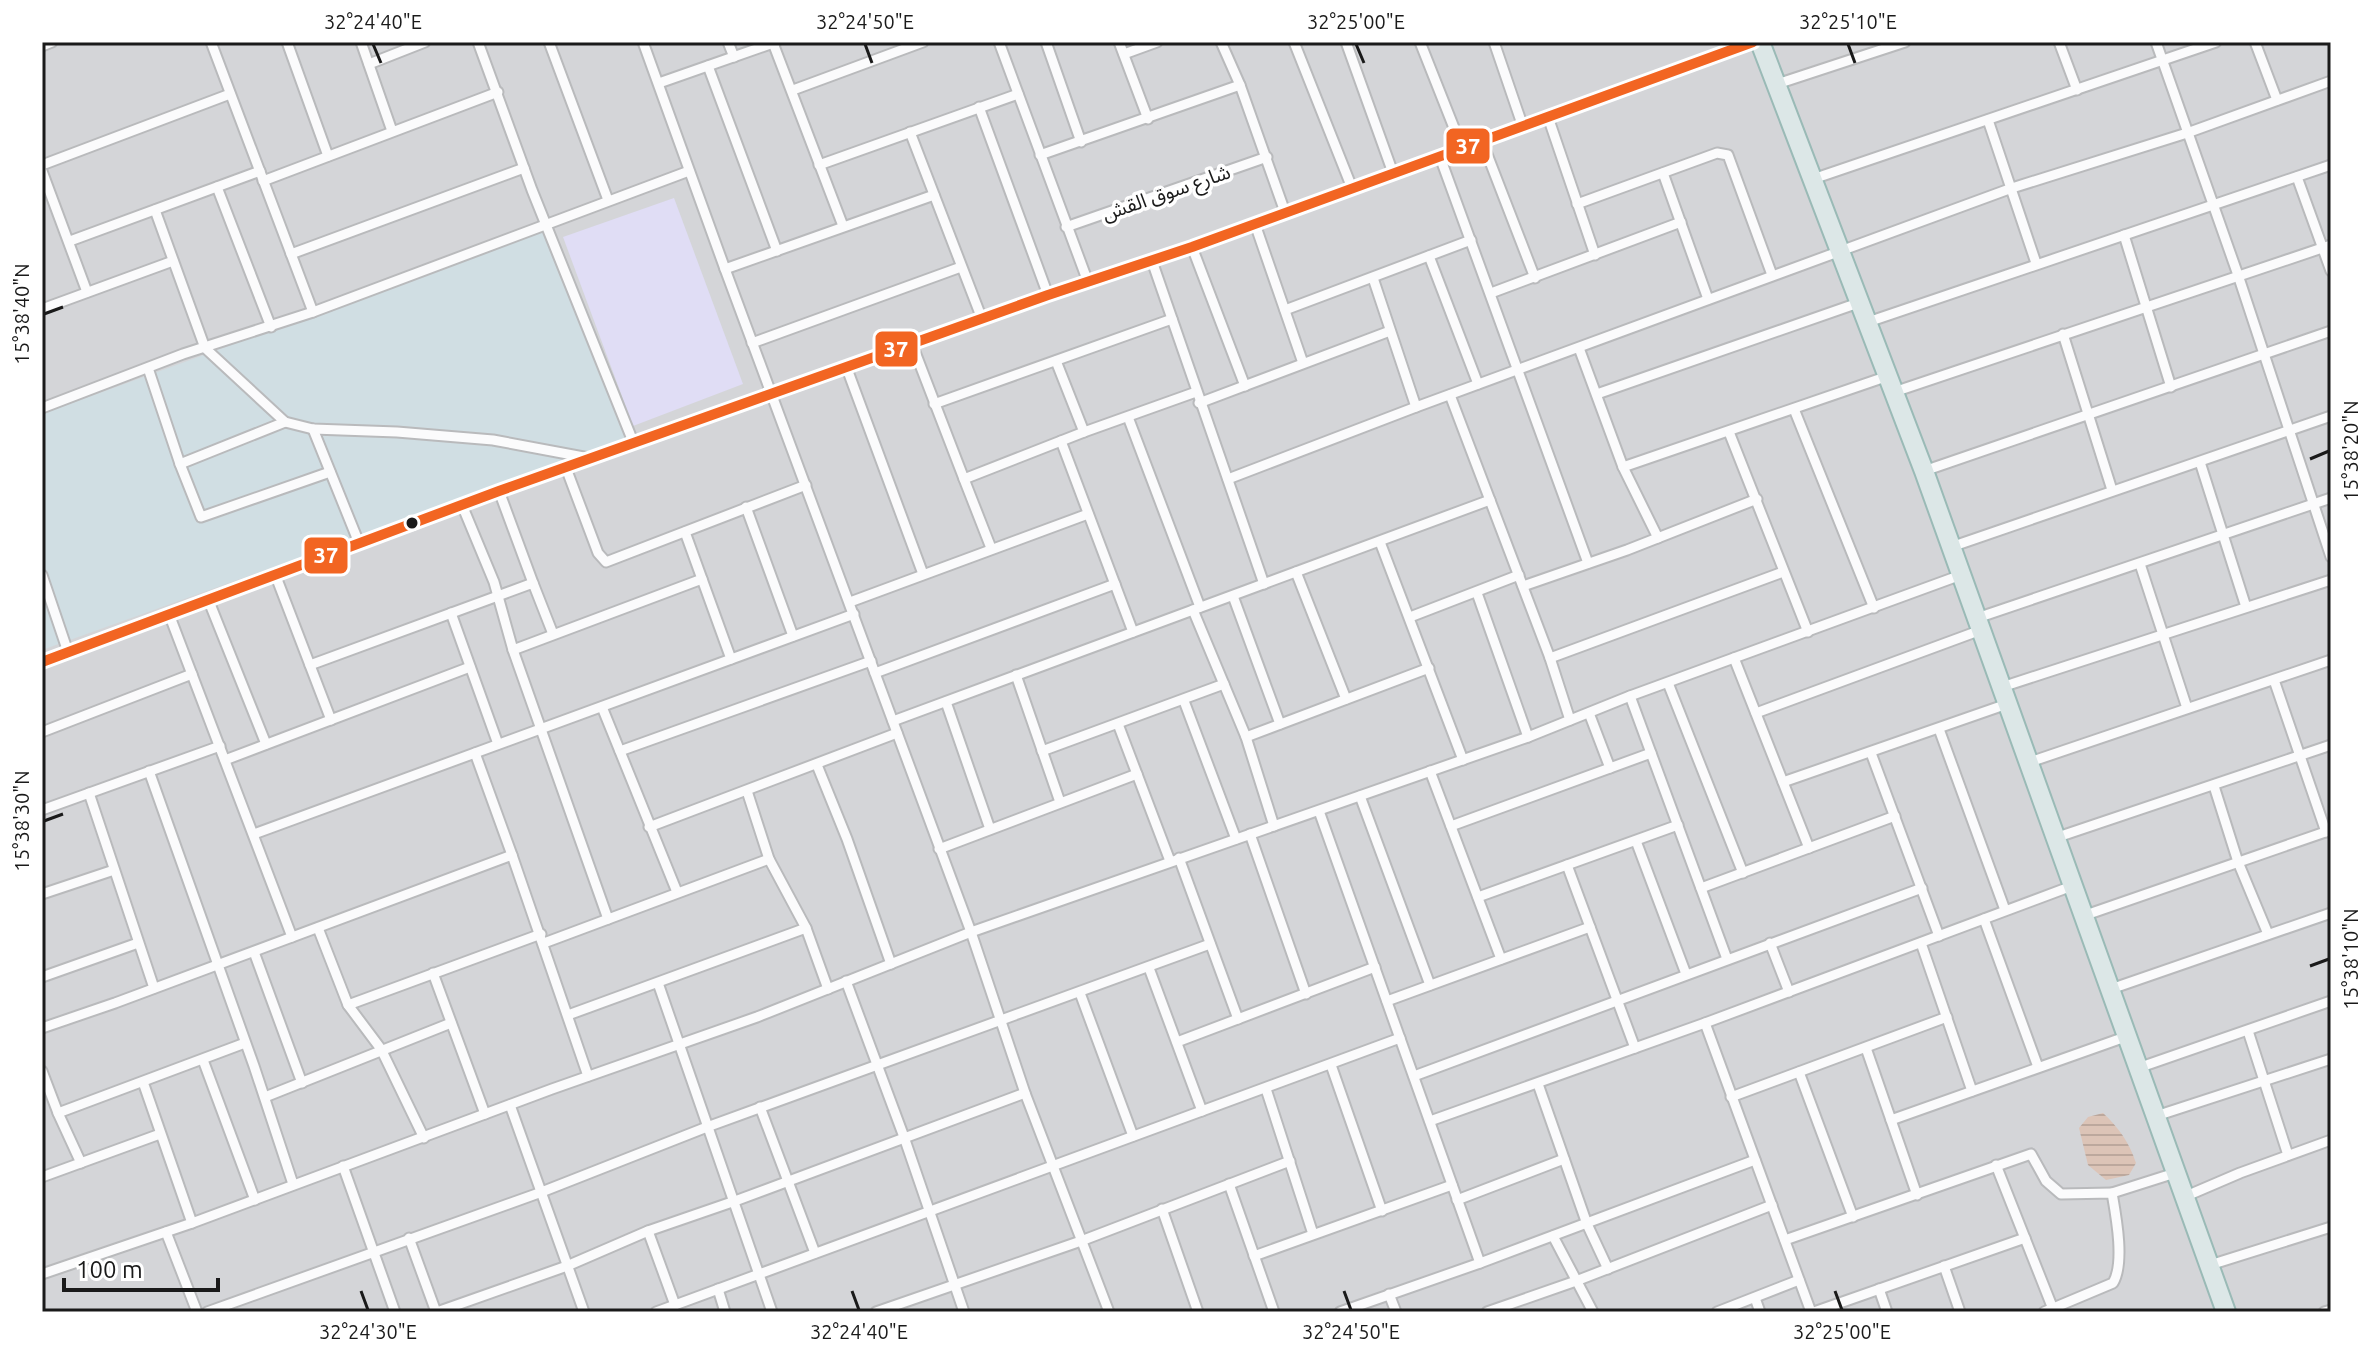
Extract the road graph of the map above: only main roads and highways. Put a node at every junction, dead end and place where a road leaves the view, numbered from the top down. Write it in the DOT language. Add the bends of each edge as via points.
graph roads {
  1 [pos="1760,42"];
  2 [pos="2226,1312"];
  1 -- 2 [label="highway" via="1924,471"];
}
